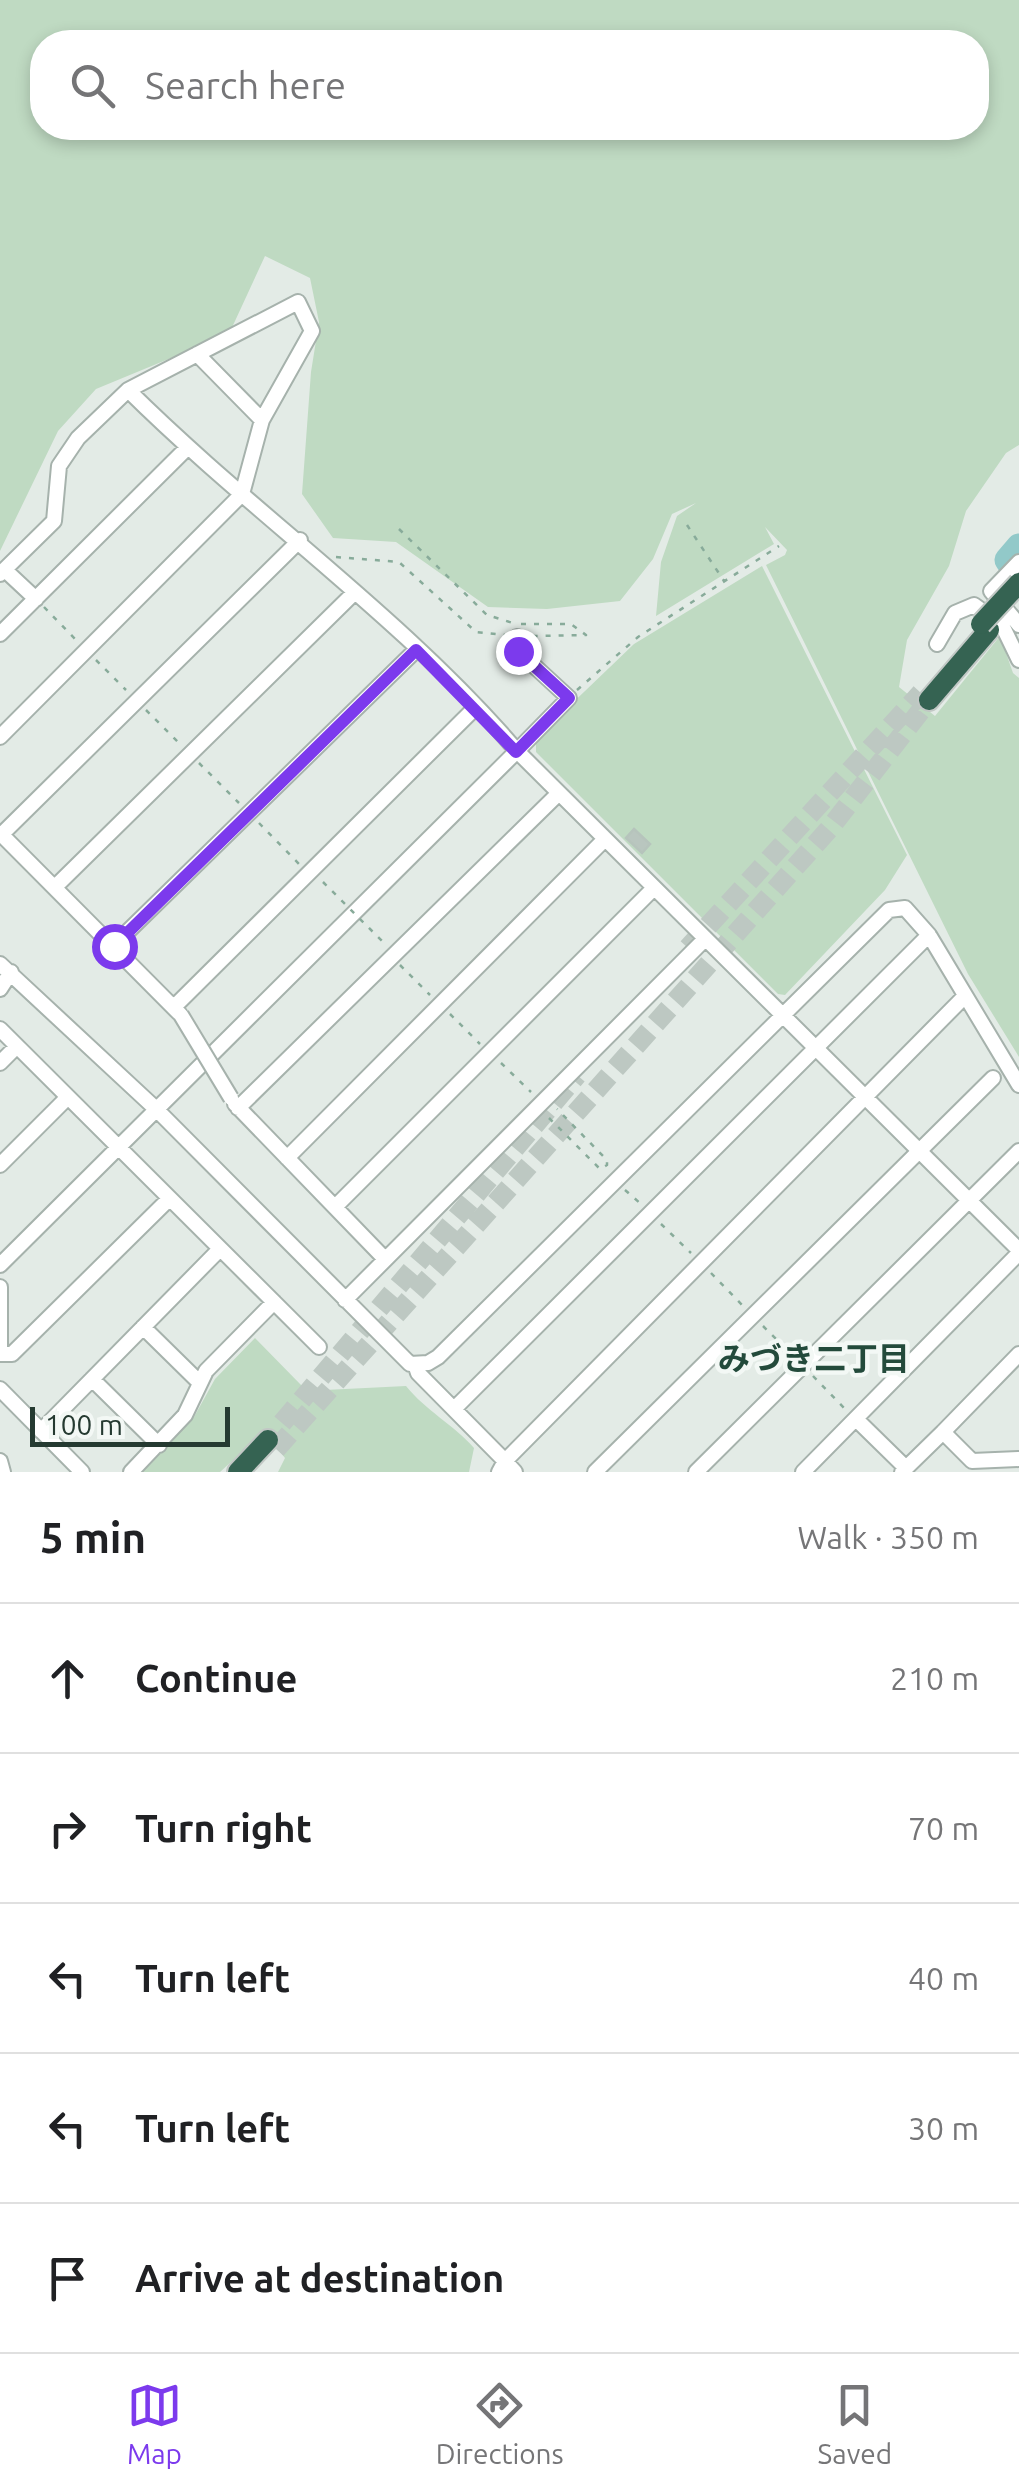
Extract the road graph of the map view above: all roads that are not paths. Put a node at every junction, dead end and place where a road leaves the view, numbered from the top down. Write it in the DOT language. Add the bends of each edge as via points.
graph roads {
  1 [pos="197,354"];
  2 [pos="128,390"];
  3 [pos="262,420"];
  4 [pos="187,448"];
  5 [pos="242,494"];
  6 [pos="300,540"];
  7 [pos="1016,571"];
  8 [pos="3,572"];
  9 [pos="354,592"];
  10 [pos="1019,596"];
  11 [pos="36,599"];
  12 [pos="1019,626"];
  13 [pos="985,627"];
  14 [pos="0,634"];
  15 [pos="516,637"];
  16 [pos="937,644"];
  17 [pos="416,650"];
  18 [pos="1019,660"];
  19 [pos="925,697"];
  20 [pos="475,708"];
  21 [pos="0,737"];
  22 [pos="516,752"];
  23 [pos="558,794"];
  24 [pos="0,834"];
  25 [pos="605,839"];
  26 [pos="55,887"];
  27 [pos="654,888"];
  28 [pos="929,936"];
  29 [pos="706,940"];
  30 [pos="114,946"];
  31 [pos="6,968"];
  32 [pos="0,989"];
  33 [pos="965,996"];
  34 [pos="178,1011"];
  35 [pos="781,1013"];
  36 [pos="0,1029"];
  37 [pos="17,1046"];
  38 [pos="816,1047"];
  39 [pos="0,1063"];
  40 [pos="993,1078"];
  41 [pos="1019,1086"];
  42 [pos="68,1097"];
  43 [pos="867,1098"];
  44 [pos="235,1103"];
  45 [pos="156,1108"];
  46 [pos="117,1148"];
  47 [pos="918,1149"];
  48 [pos="1019,1151"];
  49 [pos="287,1158"];
  50 [pos="0,1164"];
  51 [pos="169,1199"];
  52 [pos="970,1200"];
  53 [pos="335,1207"];
  54 [pos="220,1249"];
  55 [pos="1019,1252"];
  56 [pos="384,1258"];
  57 [pos="0,1265"];
  58 [pos="0,1288"];
  59 [pos="346,1300"];
  60 [pos="274,1302"];
  61 [pos="143,1327"];
  62 [pos="319,1347"];
  63 [pos="0,1354"];
  64 [pos="1019,1354"];
  65 [pos="415,1364"];
  66 [pos="92,1379"];
  67 [pos="199,1382"];
  68 [pos="0,1390"];
  69 [pos="456,1407"];
  70 [pos="854,1417"];
  71 [pos="41,1430"];
  72 [pos="942,1432"];
  73 [pos="159,1445"];
  74 [pos="1018,1460"];
  75 [pos="0,1461"];
  76 [pos="506,1468"];
  77 [pos="904,1470"];
  78 [pos="3,1472"];
  79 [pos="82,1472"];
  80 [pos="130,1472"];
  81 [pos="238,1472"];
  82 [pos="255,1472"];
  83 [pos="595,1472"];
  84 [pos="696,1472"];
  85 [pos="804,1472"];
  1 -- 2 [label="street"];
  1 -- 3 [label="street"];
  1 -- 3 [label="street" via="298,302 312,332"];
  2 -- 4 [label="street"];
  2 -- 8 [label="street" via="78,438 57,473 54,521"];
  3 -- 5 [label="street"];
  4 -- 5 [label="street"];
  4 -- 11 [label="street"];
  5 -- 6 [label="street"];
  5 -- 21 [label="street"];
  6 -- 9 [label="street"];
  6 -- 24 [label="street"];
  7 -- 12 [label="street" via="991,591"];
  7 -- 13 [label="highway, bridge"];
  8 -- 11 [label="street"];
  9 -- 17 [label="street"];
  9 -- 26 [label="street"];
  10 -- 13 [label="highway"];
  11 -- 14 [label="street"];
  13 -- 19 [label="highway"];
  15 -- 22 [label="street" via="518,651 569,698"];
  16 -- 18 [label="street" via="954,613 974,604 1002,625"];
  17 -- 20 [label="street"];
  17 -- 30 [label="street"];
  20 -- 22 [label="street"];
  20 -- 34 [label="street"];
  22 -- 23 [label="street"];
  22 -- 45 [label="street"];
  23 -- 25 [label="street"];
  23 -- 44 [label="street"];
  24 -- 26 [label="street"];
  25 -- 27 [label="street"];
  25 -- 49 [label="street"];
  26 -- 30 [label="street"];
  27 -- 29 [label="street"];
  27 -- 53 [label="street"];
  28 -- 33 [label="street"];
  28 -- 35 [label="street" via="905,908 888,910"];
  28 -- 38 [label="street"];
  29 -- 35 [label="street"];
  29 -- 56 [label="street"];
  30 -- 34 [label="street"];
  31 -- 32 [label="street"];
  31 -- 45 [label="street"];
  33 -- 41 [label="street"];
  33 -- 43 [label="street"];
  34 -- 44 [label="street, bridge"];
  35 -- 38 [label="street"];
  35 -- 65 [label="street" via="438,1357"];
  36 -- 37 [label="street"];
  37 -- 39 [label="street"];
  37 -- 42 [label="street"];
  38 -- 43 [label="street"];
  38 -- 69 [label="street"];
  40 -- 47 [label="street"];
  42 -- 46 [label="street"];
  42 -- 50 [label="street"];
  43 -- 47 [label="street"];
  43 -- 76 [label="street"];
  44 -- 49 [label="street"];
  45 -- 46 [label="street"];
  45 -- 59 [label="street"];
  46 -- 51 [label="street"];
  46 -- 57 [label="street"];
  47 -- 52 [label="street"];
  47 -- 83 [label="street"];
  48 -- 52 [label="street"];
  49 -- 53 [label="street"];
  51 -- 54 [label="street"];
  51 -- 63 [label="street" via="12,1354"];
  52 -- 55 [label="street"];
  52 -- 84 [label="street"];
  53 -- 56 [label="street"];
  54 -- 60 [label="street"];
  54 -- 61 [label="street"];
  55 -- 70 [label="street"];
  56 -- 59 [label="street"];
  58 -- 63 [label="street"];
  59 -- 65 [label="street" via="402,1359"];
  60 -- 62 [label="street"];
  60 -- 67 [label="street"];
  61 -- 66 [label="street"];
  61 -- 67 [label="street"];
  64 -- 72 [label="street"];
  65 -- 69 [label="street"];
  66 -- 71 [label="street"];
  66 -- 73 [label="street"];
  67 -- 73 [label="street" via="185,1415"];
  68 -- 71 [label="street"];
  69 -- 76 [label="street"];
  70 -- 77 [label="street"];
  70 -- 85 [label="street"];
  71 -- 79 [label="street"];
  72 -- 74 [label="street" via="972,1461"];
  72 -- 77 [label="street"];
  73 -- 80 [label="street"];
  75 -- 78 [label="street"];
  81 -- 82 [label="highway" via="272,1445"];
}
